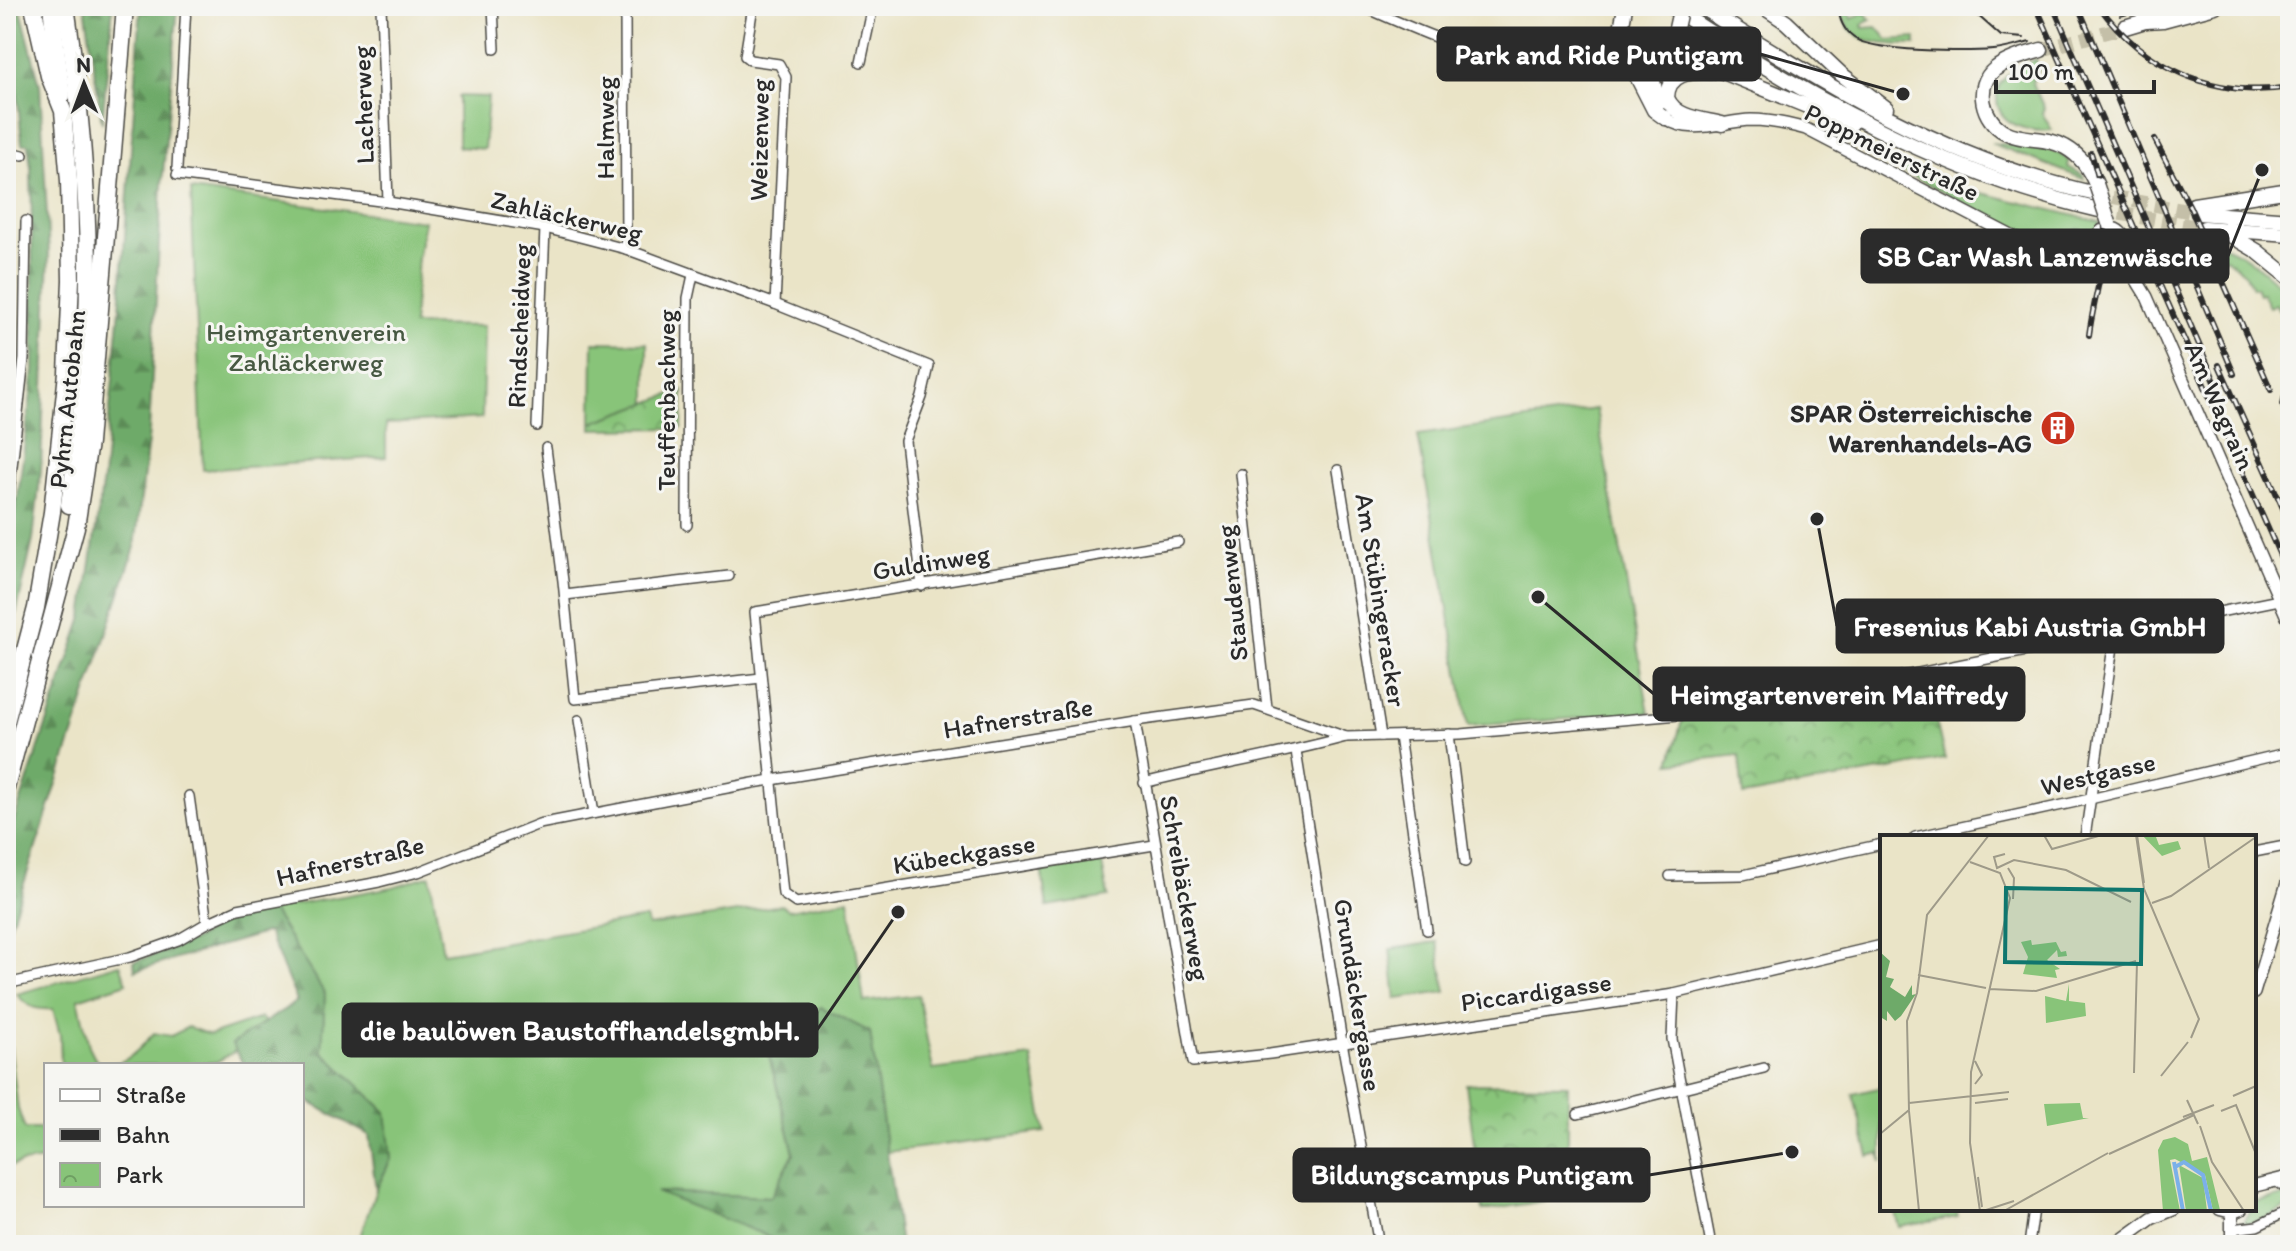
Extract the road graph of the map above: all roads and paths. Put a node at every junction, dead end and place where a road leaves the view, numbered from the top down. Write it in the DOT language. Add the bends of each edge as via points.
graph roads {
  1 [pos="33,6"];
  2 [pos="51,6"];
  3 [pos="66,6"];
  4 [pos="125,6"];
  5 [pos="186,6"];
  6 [pos="381,6"];
  7 [pos="493,6"];
  8 [pos="625,6"];
  9 [pos="753,6"];
  10 [pos="873,6"];
  11 [pos="1362,6"];
  12 [pos="1617,6"];
  13 [pos="1670,6"];
  14 [pos="1681,6"];
  15 [pos="1700,6"];
  16 [pos="1762,6"];
  17 [pos="2188,6"];
  18 [pos="2215,6"];
  19 [pos="1623,21"];
  20 [pos="2146,21"];
  21 [pos="2125,27"];
  22 [pos="495,49"];
  23 [pos="2041,50"];
  24 [pos="1627,58"];
  25 [pos="861,62"];
  26 [pos="1660,62"];
  27 [pos="1561,66"];
  28 [pos="1720,72"];
  29 [pos="63,111"];
  30 [pos="1665,118"];
  31 [pos="1722,124"];
  32 [pos="1875,128"];
  33 [pos="1933,140"];
  34 [pos="6,151"];
  35 [pos="23,155"];
  36 [pos="2094,189"];
  37 [pos="2290,190"];
  38 [pos="388,202"];
  39 [pos="2099,210"];
  40 [pos="2290,220"];
  41 [pos="26,221"];
  42 [pos="2109,226"];
  43 [pos="545,228"];
  44 [pos="2204,228"];
  45 [pos="2222,230"];
  46 [pos="2290,234"];
  47 [pos="2096,246"];
  48 [pos="626,249"];
  49 [pos="2120,253"];
  50 [pos="693,275"];
  51 [pos="2290,278"];
  52 [pos="775,304"];
  53 [pos="2290,386"];
  54 [pos="2290,421"];
  55 [pos="537,426"];
  56 [pos="546,448"];
  57 [pos="1338,470"];
  58 [pos="1241,474"];
  59 [pos="6,520"];
  60 [pos="687,525"];
  61 [pos="1178,542"];
  62 [pos="729,576"];
  63 [pos="922,586"];
  64 [pos="59,594"];
  65 [pos="565,595"];
  66 [pos="2279,600"];
  67 [pos="2290,624"];
  68 [pos="2115,633"];
  69 [pos="761,678"];
  70 [pos="1267,708"];
  71 [pos="579,720"];
  72 [pos="1135,721"];
  73 [pos="6,722"];
  74 [pos="1449,734"];
  75 [pos="1381,736"];
  76 [pos="1399,736"];
  77 [pos="1346,737"];
  78 [pos="1296,751"];
  79 [pos="2290,752"];
  80 [pos="772,781"];
  81 [pos="1144,783"];
  82 [pos="6,788"];
  83 [pos="189,796"];
  84 [pos="2090,799"];
  85 [pos="594,813"];
  86 [pos="1924,835"];
  87 [pos="2085,835"];
  88 [pos="1880,844"];
  89 [pos="1154,845"];
  90 [pos="2290,845"];
  91 [pos="2256,852"];
  92 [pos="1465,862"];
  93 [pos="2290,873"];
  94 [pos="1670,876"];
  95 [pos="783,894"];
  96 [pos="207,923"];
  97 [pos="1427,930"];
  98 [pos="1880,945"];
  99 [pos="6,984"];
  100 [pos="2256,986"];
  101 [pos="1674,994"];
  102 [pos="1342,1042"];
  103 [pos="1193,1062"];
  104 [pos="1764,1068"];
  105 [pos="1681,1088"];
  106 [pos="1578,1114"];
  107 [pos="2290,1177"];
  108 [pos="2276,1181"];
  109 [pos="2256,1186"];
  110 [pos="2290,1192"];
  111 [pos="2290,1210"];
  112 [pos="2034,1211"];
  113 [pos="2169,1211"];
  114 [pos="2231,1211"];
  115 [pos="2232,1229"];
  116 [pos="1379,1245"];
  117 [pos="1711,1245"];
  118 [pos="2029,1245"];
  119 [pos="2115,1245"];
  120 [pos="2232,1245"];
  1 -- 29 [label="highway, Pyhrn Autobahn"];
  2 -- 29 [label="highway"];
  3 -- 64 [label="highway" via="80,128 88,275 78,441"];
  4 -- 64 [label="highway, Pyhrn Autobahn" via="89,443"];
  5 -- 38 [label="street, Zahläckerweg" via="177,172"];
  6 -- 38 [label="street, Lacherweg"];
  7 -- 22 [label="street"];
  8 -- 48 [label="street, Halmweg"];
  9 -- 52 [label="street, Weizenweg" via="745,56 779,64 786,77"];
  10 -- 25 [label="street"];
  11 -- 27 [label="street" via="1497,58 1536,67"];
  12 -- 19 [label="main road"];
  13 -- 32 [label="main road"];
  14 -- 26 [label="main road, bridge" via="1674,37"];
  15 -- 33 [label="main road" via="1823,83"];
  16 -- 33 [label="main road" via="1870,98"];
  17 -- 20 [label="main road"];
  18 -- 20 [label="main road"];
  19 -- 24 [label="main road"];
  19 -- 27 [label="main road" via="1612,44"];
  20 -- 21 [label="main road"];
  23 -- 36 [label="main road" via="1991,72 1983,90 1984,107 2004,132 2067,148 2085,163"];
  24 -- 26 [label="main road" via="1641,66"];
  24 -- 27 [label="main road"];
  24 -- 30 [label="main road" via="1654,110"];
  26 -- 28 [label="main road" via="1689,60"];
  26 -- 30 [label="main road" via="1654,71 1654,92"];
  28 -- 31 [label="main road" via="1679,75 1666,94 1680,113"];
  28 -- 32 [label="main road" via="1859,128"];
  29 -- 73 [label="highway, Pyhrn Autobahn" via="70,238 67,373 36,608"];
  30 -- 31 [label="street, Poppmeierstraße" via="1688,127"];
  31 -- 47 [label="street, Poppmeierstraße" via="1765,121 1806,129 2021,241 2061,249"];
  32 -- 39 [label="main road" via="1989,178"];
  33 -- 36 [label="main road" via="2004,168"];
  34 -- 35 [label="street"];
  36 -- 42 [label="main road, bridge"];
  37 -- 40 [label="main road" via="2196,209"];
  38 -- 43 [label="street, Zahläckerweg"];
  41 -- 59 [label="street" via="24,359"];
  42 -- 47 [label="street" via="2099,234"];
  42 -- 49 [label="street" via="2123,236"];
  43 -- 48 [label="street, Zahläckerweg"];
  43 -- 55 [label="street, Rindscheidweg"];
  44 -- 45 [label="main road"];
  45 -- 46 [label="main road"];
  45 -- 51 [label="main road"];
  47 -- 49 [label="street" via="2106,257"];
  48 -- 50 [label="street, Zahläckerweg"];
  49 -- 66 [label="street, Am Wagrain" via="2158,319"];
  50 -- 52 [label="street, Zahläckerweg"];
  50 -- 60 [label="street, Teuffenbachweg" via="688,298"];
  52 -- 63 [label="street, Zahläckerweg" via="929,366 905,441"];
  53 -- 54 [label="street"];
  56 -- 65 [label="street"];
  57 -- 75 [label="street, Am Stübingeracker"];
  58 -- 70 [label="street, Staudenweg"];
  61 -- 63 [label="street, Guldinweg"];
  62 -- 65 [label="street"];
  63 -- 69 [label="street, Guldinweg" via="755,612"];
  64 -- 82 [label="highway, Pyhrn Autobahn"];
  65 -- 69 [label="street" via="575,699"];
  66 -- 67 [label="street, Am Wagrain"];
  66 -- 68 [label="street, Hafnerstraße"];
  68 -- 74 [label="street, Hafnerstraße" via="1719,710"];
  68 -- 84 [label="street"];
  69 -- 80 [label="street, Guldinweg"];
  70 -- 72 [label="street, Hafnerstraße" via="1254,705"];
  70 -- 77 [label="street, Hafnerstraße"];
  71 -- 85 [label="street"];
  72 -- 80 [label="street, Hafnerstraße"];
  72 -- 81 [label="street, Schreibäckerweg"];
  74 -- 76 [label="street, Hafnerstraße"];
  74 -- 92 [label="street"];
  75 -- 76 [label="street, Hafnerstraße"];
  75 -- 77 [label="street, Hafnerstraße"];
  76 -- 97 [label="street"];
  77 -- 78 [label="street"];
  78 -- 81 [label="street"];
  78 -- 102 [label="street, Grundäckergasse"];
  79 -- 84 [label="street, Westgasse"];
  80 -- 85 [label="street, Hafnerstraße"];
  80 -- 95 [label="street, Guldinweg"];
  81 -- 89 [label="street, Schreibäckerweg"];
  83 -- 96 [label="street"];
  84 -- 86 [label="street, Westgasse"];
  84 -- 87 [label="street"];
  85 -- 96 [label="street, Hafnerstraße" via="529,828 418,872 238,909"];
  88 -- 94 [label="street" via="1743,875"];
  89 -- 95 [label="street, Kübeckgasse" via="796,903"];
  89 -- 103 [label="street, Schreibäckerweg"];
  90 -- 91 [label="street"];
  93 -- 100 [label="street"];
  96 -- 99 [label="street, Hafnerstraße" via="130,957"];
  98 -- 101 [label="street, Piccardigasse"];
  101 -- 102 [label="street, Piccardigasse"];
  101 -- 105 [label="street" via="1672,1039"];
  102 -- 103 [label="street, Piccardigasse"];
  102 -- 116 [label="street, Grundäckergasse"];
  104 -- 105 [label="street"];
  105 -- 106 [label="street"];
  105 -- 117 [label="street"];
  107 -- 108 [label="main road"];
  108 -- 109 [label="main road"];
  108 -- 110 [label="street"];
  111 -- 115 [label="street" via="2257,1226"];
  112 -- 118 [label="street"];
  113 -- 119 [label="main road"];
  114 -- 115 [label="main road"];
  115 -- 120 [label="main road"];
}
